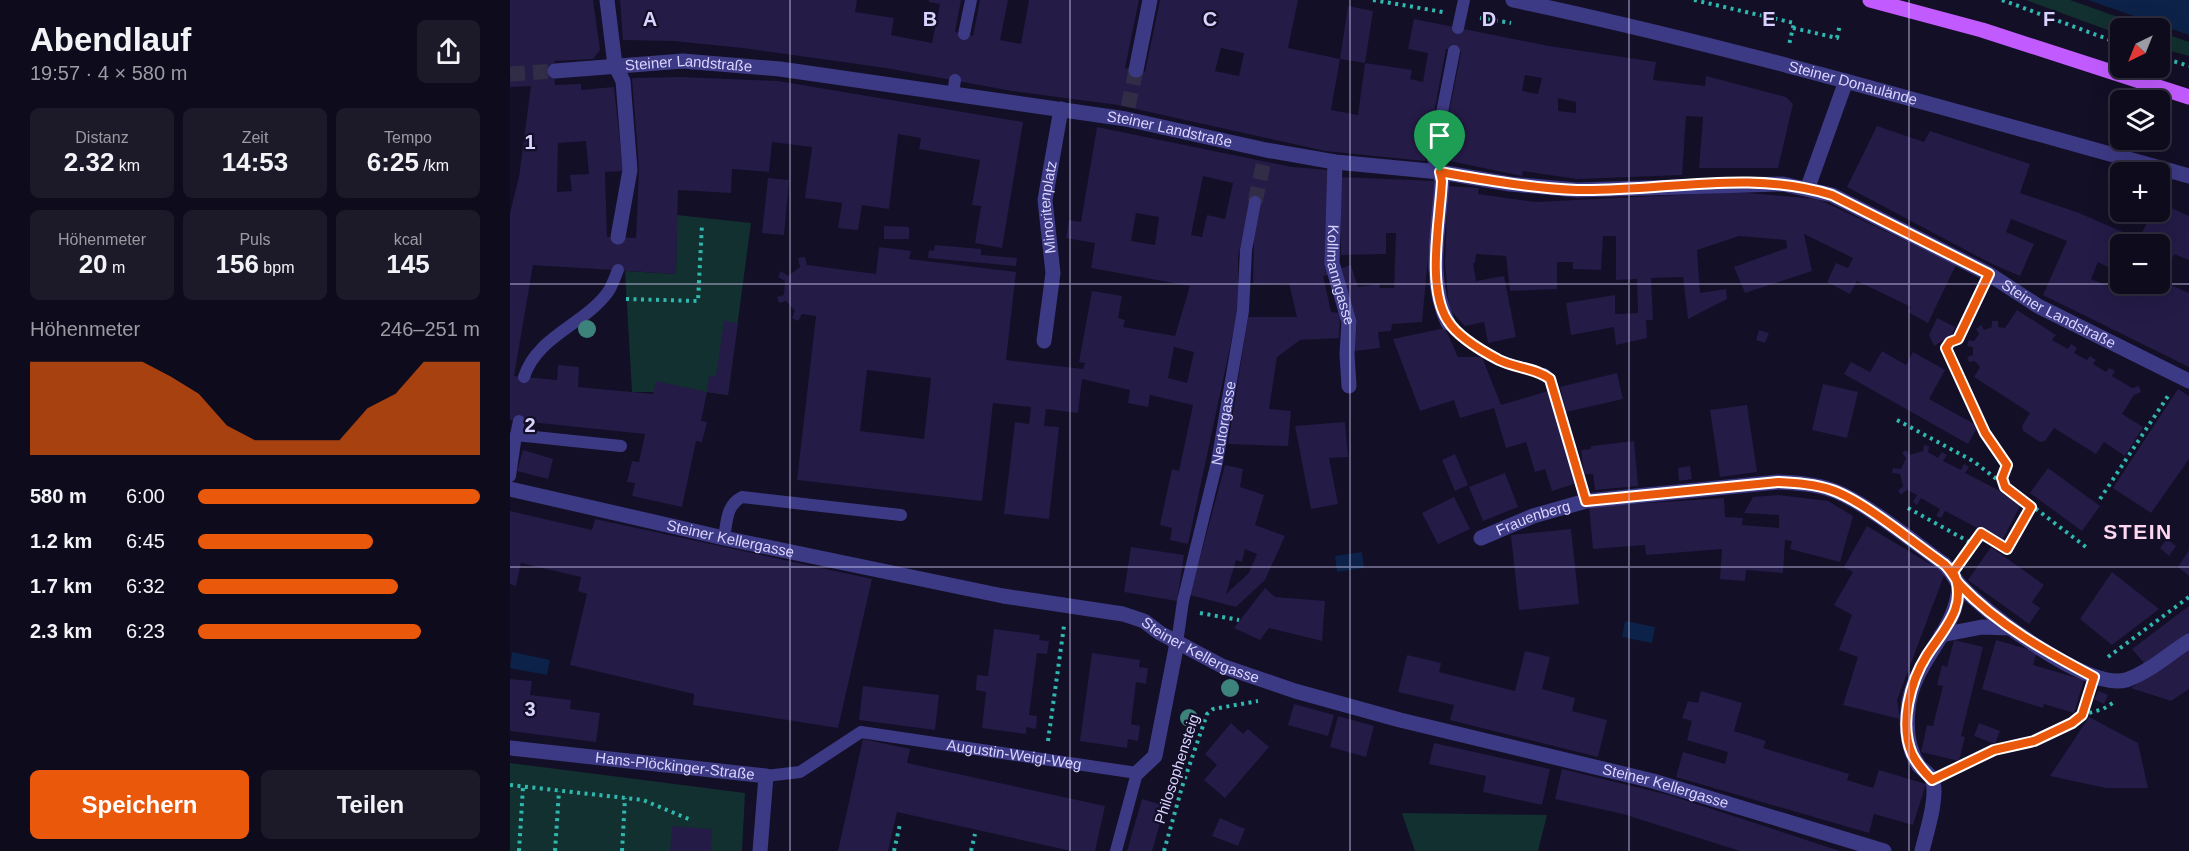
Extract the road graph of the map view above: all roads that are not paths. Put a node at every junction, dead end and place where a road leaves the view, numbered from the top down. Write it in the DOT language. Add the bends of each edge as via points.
graph roads {
  1 [pos="607,0"];
  2 [pos="971,0"];
  3 [pos="1150,0"];
  4 [pos="1464,0"];
  5 [pos="1513,0"];
  6 [pos="1870,0"];
  7 [pos="1458,28"];
  8 [pos="964,34"];
  9 [pos="1454,51"];
  10 [pos="615,64"];
  11 [pos="1136,70"];
  12 [pos="555,71"];
  13 [pos="1846,81"];
  14 [pos="2189,97"];
  15 [pos="1061,110"];
  16 [pos="1335,162"];
  17 [pos="1440,172"];
  18 [pos="2189,176"];
  19 [pos="1808,187"];
  20 [pos="1255,202"];
  21 [pos="618,237"];
  22 [pos="618,270"];
  23 [pos="1989,274"];
  24 [pos="1448,322"];
  25 [pos="1958,339"];
  26 [pos="1044,341"];
  27 [pos="1544,374"];
  28 [pos="524,377"];
  29 [pos="2185,379"];
  30 [pos="1349,386"];
  31 [pos="519,421"];
  32 [pos="516,435"];
  33 [pos="621,447"];
  34 [pos="510,476"];
  35 [pos="510,489"];
  36 [pos="1586,501"];
  37 [pos="901,515"];
  38 [pos="724,538"];
  39 [pos="1480,538"];
  40 [pos="1956,578"];
  41 [pos="2010,628"];
  42 [pos="1941,635"];
  43 [pos="2189,641"];
  44 [pos="1177,643"];
  45 [pos="510,748"];
  46 [pos="1137,773"];
  47 [pos="766,776"];
  48 [pos="760,851"];
  49 [pos="1116,851"];
  50 [pos="1884,851"];
  51 [pos="1922,851"];
  1 -- 10 [label="street"];
  2 -- 8 [label="lane"];
  3 -- 11 [label="street"];
  4 -- 7 [label="lane"];
  5 -- 13 [label="street, Steiner Donaulände" via="1621,23"];
  6 -- 14 [label="main road" via="1982,30"];
  9 -- 17 [label="lane" via="1433,159"];
  10 -- 12 [label="street, Steiner Landstraße"];
  10 -- 15 [label="street, Steiner Landstraße" via="683,61 780,69 954,87"];
  10 -- 21 [label="street" via="623,81 630,170"];
  13 -- 18 [label="street, Steiner Donaulände"];
  13 -- 19 [label="street"];
  15 -- 16 [label="street, Steiner Landstraße" via="1127,113 1265,156"];
  15 -- 26 [label="street, Minoritenplatz" via="1045,200 1053,273"];
  16 -- 17 [label="street, Steiner Landstraße"];
  16 -- 30 [label="street, Kollmanngasse" via="1332,263 1349,322"];
  17 -- 19 [label="street, Steiner Landstraße" via="1577,190 1783,184"];
  17 -- 24 [label="street" via="1436,282"];
  19 -- 23 [label="street, Steiner Landstraße" via="1832,195"];
  20 -- 44 [label="lane, Neutorgasse" via="1246,250 1243,311 1221,441 1183,601"];
  22 -- 28 [label="lane" via="609,291 540,349 529,362"];
  23 -- 25 [label="lane"];
  23 -- 29 [label="street, Steiner Landstraße" via="2038,306"];
  27 -- 36 [label="lane, Frauenberg" via="1550,379"];
  31 -- 32 [label="lane"];
  32 -- 33 [label="lane"];
  32 -- 34 [label="lane"];
  35 -- 38 [label="street, Steiner Kellergasse"];
  36 -- 39 [label="street, Frauenberg" via="1533,516"];
  36 -- 40 [label="street, Frauenberg" via="1778,482 1807,484 1834,490 1854,501"];
  37 -- 38 [label="lane" via="742,497 729,510"];
  38 -- 44 [label="street, Steiner Kellergasse" via="1003,596 1123,614 1144,621"];
  40 -- 41 [label="street, Frauenberg"];
  40 -- 42 [label="street" via="1958,601"];
  41 -- 42 [label="street, Frauenberg" via="1982,627"];
  41 -- 43 [label="street, Frauenberg" via="2094,677 2112,681 2126,680"];
  42 -- 51 [label="street" via="1914,681 1908,708 1911,752 1932,780 1934,796"];
  44 -- 46 [label="street" via="1155,756"];
  44 -- 50 [label="street, Steiner Kellergasse" via="1222,666 1295,691 1653,781"];
  45 -- 47 [label="street, Hans-Plöckinger-Straße"];
  46 -- 47 [label="lane, Augustin-Weigl-Weg" via="861,732 800,772"];
  46 -- 49 [label="lane"];
  47 -- 48 [label="street, Hans-Plöckinger-Straße"];
}
